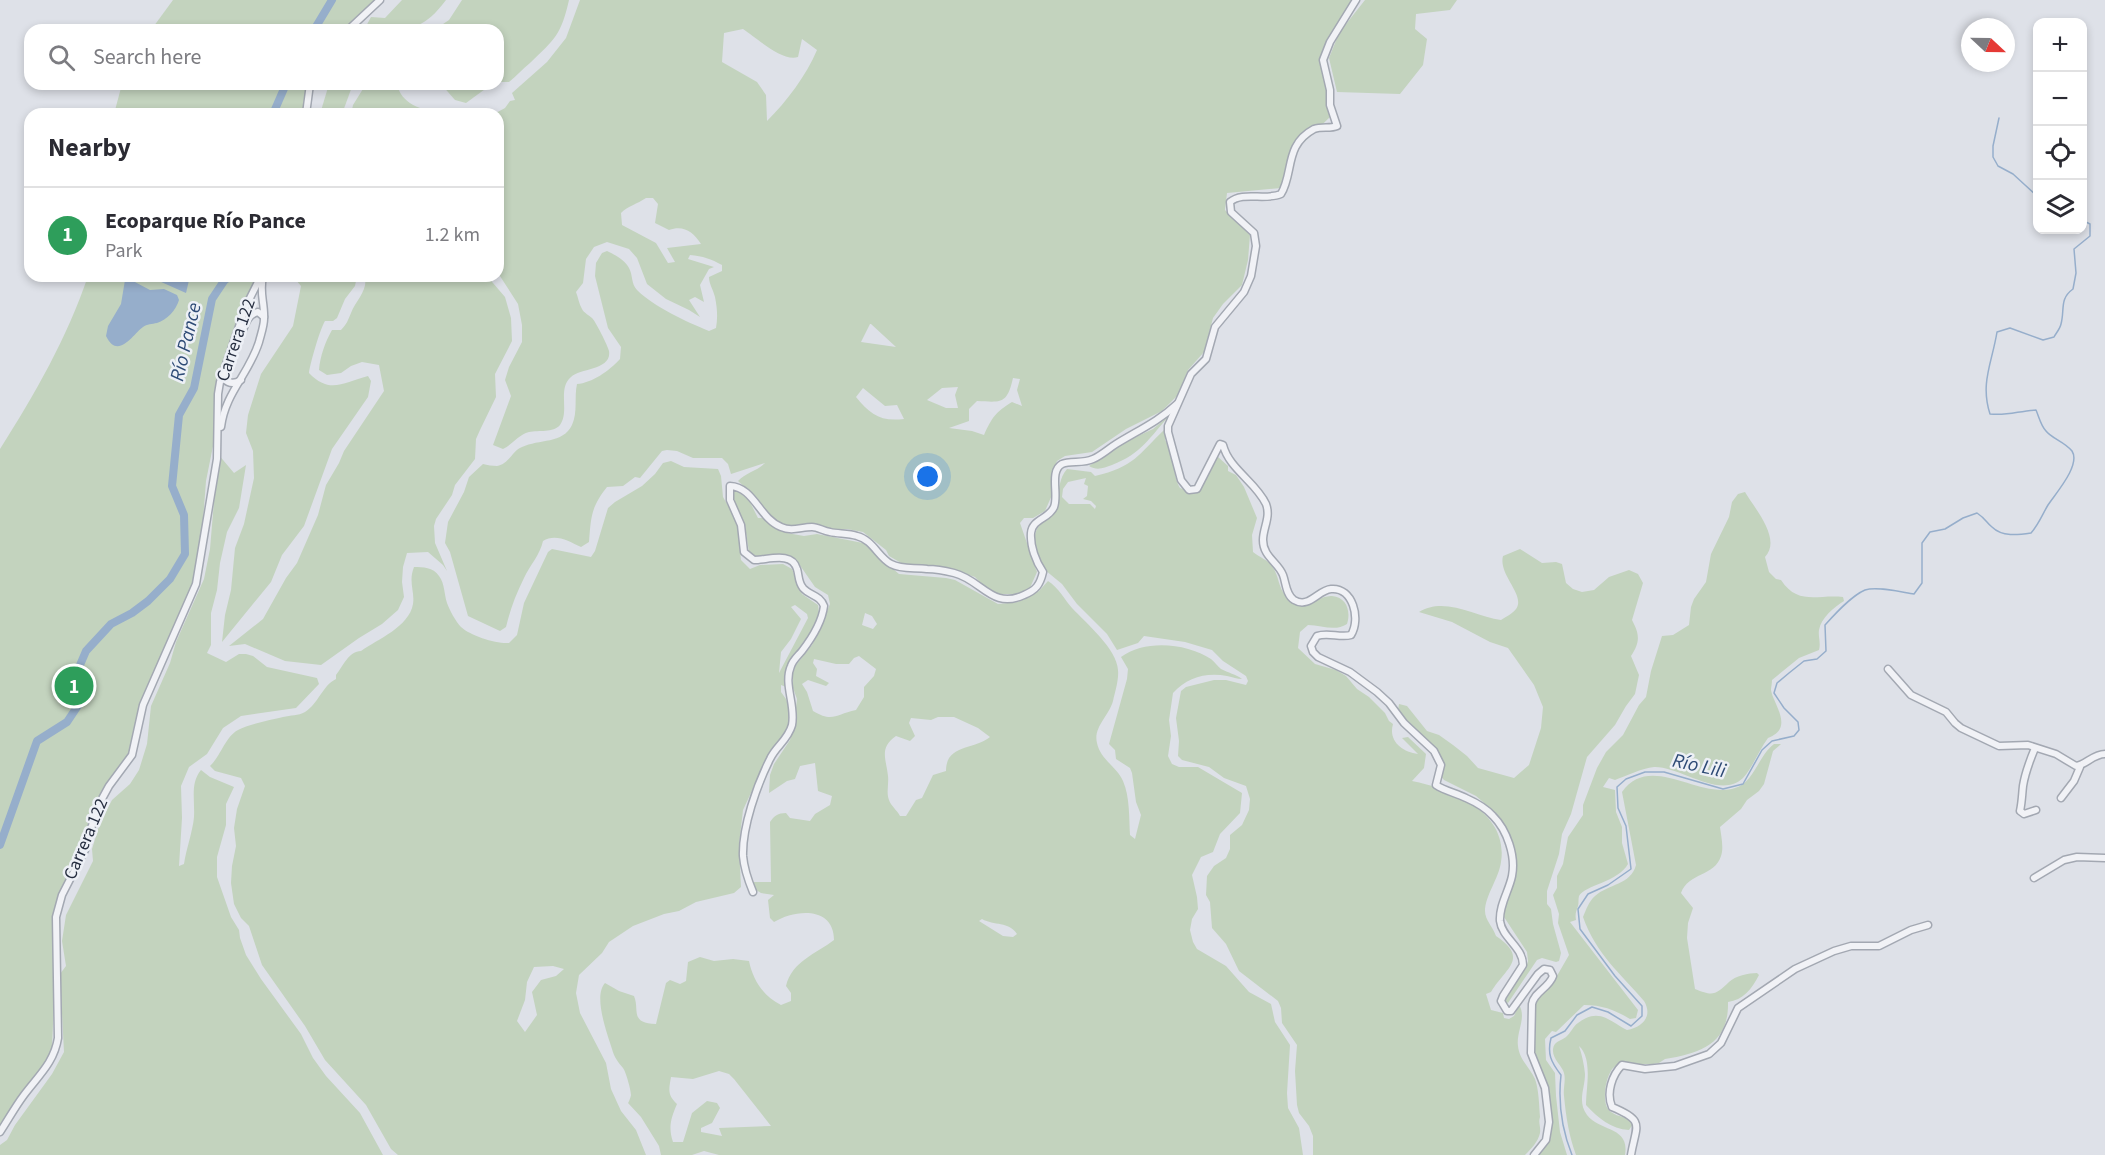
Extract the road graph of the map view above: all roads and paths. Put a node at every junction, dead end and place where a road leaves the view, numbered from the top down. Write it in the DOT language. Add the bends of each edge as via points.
graph roads {
  1 [pos="380,0"];
  2 [pos="1356,0"];
  3 [pos="354,24"];
  4 [pos="309,90"];
  5 [pos="307,108"];
  6 [pos="259,282"];
  7 [pos="262,282"];
  8 [pos="264,317"];
  9 [pos="232,348"];
  10 [pos="224,366"];
  11 [pos="241,379"];
  12 [pos="1178,402"];
  13 [pos="218,441"];
  14 [pos="1888,669"];
  15 [pos="2035,748"];
  16 [pos="2105,754"];
  17 [pos="2080,767"];
  18 [pos="2061,798"];
  19 [pos="2036,810"];
  20 [pos="2105,858"];
  21 [pos="2034,878"];
  22 [pos="753,892"];
  23 [pos="1928,925"];
  24 [pos="0,1132"];
  25 [pos="1534,1155"];
  26 [pos="1631,1155"];
  1 -- 3 [label="street"];
  2 -- 12 [label="street" via="1323,60 1337,126 1321,127 1304,137 1292,154 1281,194 1236,197 1230,202 1231,212 1254,232 1251,276 1244,292 1215,327 1206,358 1191,374"];
  4 -- 5 [label="street"];
  6 -- 9 [label="street, Carrera 122"];
  7 -- 8 [label="street, Carrera 122"];
  8 -- 9 [label="street" via="258,312 250,316"];
  8 -- 11 [label="street, Carrera 122" via="257,349"];
  9 -- 10 [label="street, Carrera 122"];
  10 -- 11 [label="street" via="226,381 235,383"];
  10 -- 13 [label="street, Carrera 122" via="218,394"];
  11 -- 13 [label="street, Carrera 122" via="224,407"];
  12 -- 22 [label="street" via="1096,458 1060,465 1055,477 1054,507 1031,531 1036,561 1043,572 1041,581 1035,590 1020,597 999,599 956,574 898,567 888,563 868,540 860,537 814,527 781,528 762,513 745,490 730,486 744,552 754,560 780,557 793,562 803,589 818,597 824,606 813,635 789,668 792,723 788,736 770,758 747,819 743,854"];
  12 -- 25 [label="street" via="1168,432 1184,486 1197,489 1220,444 1223,445 1227,457 1266,505 1263,545 1283,573 1289,596 1294,601 1310,601 1334,588 1351,600 1356,622 1351,634 1321,634 1312,641 1312,652 1350,672 1389,703 1439,759 1436,785 1467,798 1494,817 1510,845 1513,873 1500,921 1523,965 1502,1004 1511,1011 1538,974 1544,969 1553,976 1532,1004 1531,1053 1545,1088 1549,1122 1546,1140"];
  13 -- 24 [label="street, Carrera 122" via="196,584 143,705 132,755 97,808 85,850 58,907 56,1050"];
  14 -- 15 [label="street" via="1911,695 1946,712 1961,728 1999,746 2018,744"];
  15 -- 17 [label="street"];
  15 -- 19 [label="street" via="2025,776 2020,811 2024,814"];
  16 -- 17 [label="street"];
  17 -- 18 [label="street"];
  20 -- 21 [label="street" via="2064,860"];
  23 -- 26 [label="street" via="1879,946 1851,946 1834,951 1795,969 1738,1008 1721,1043 1709,1054 1645,1069 1622,1065 1610,1087 1610,1103 1635,1123 1637,1132"];
}
